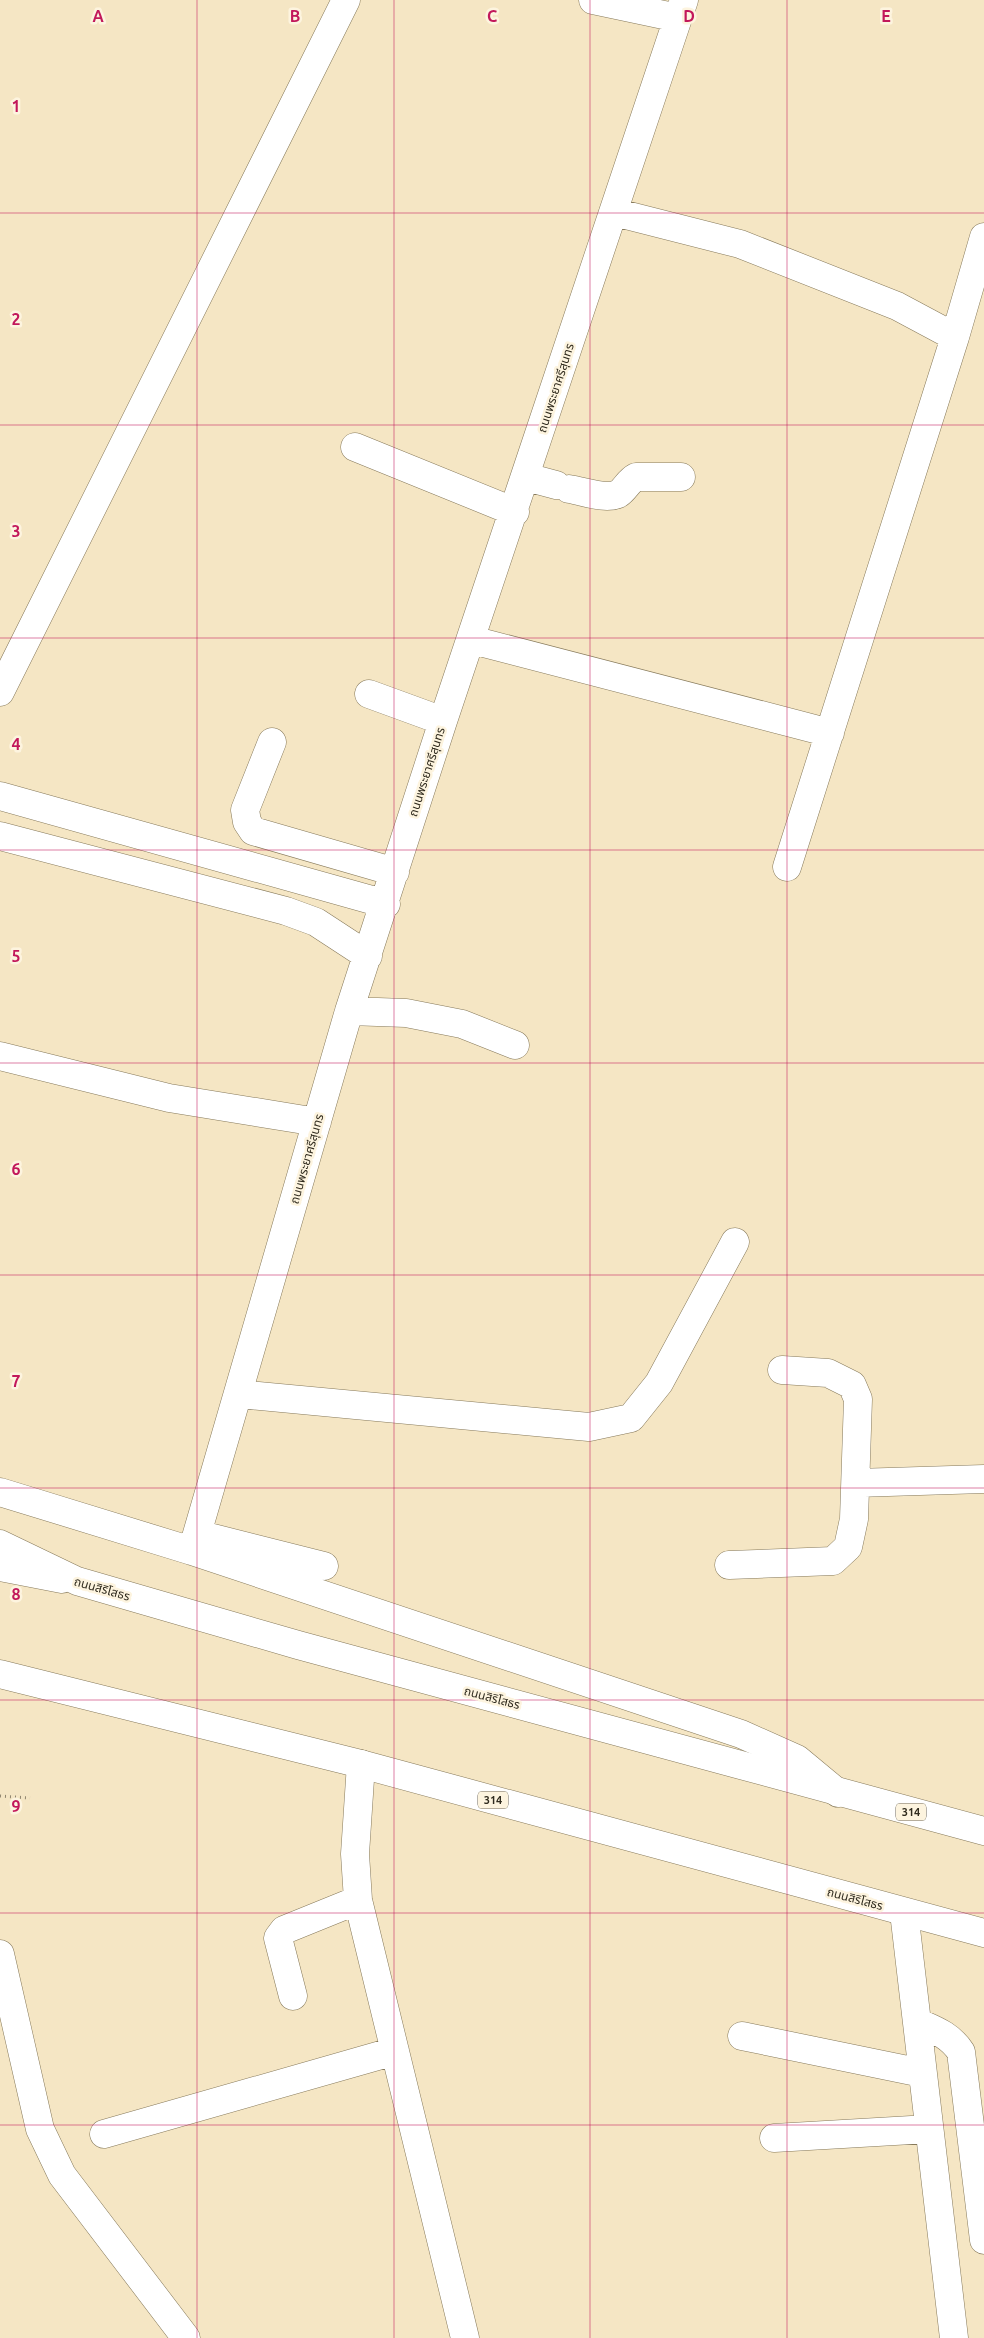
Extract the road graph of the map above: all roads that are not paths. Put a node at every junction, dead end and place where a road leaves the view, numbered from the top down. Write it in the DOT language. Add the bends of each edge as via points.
graph roads {
  1 [pos="346,0"];
  2 [pos="593,0"];
  3 [pos="681,9"];
  4 [pos="614,212"];
  5 [pos="984,237"];
  6 [pos="955,337"];
  7 [pos="355,447"];
  8 [pos="526,477"];
  9 [pos="681,477"];
  10 [pos="515,512"];
  11 [pos="472,640"];
  12 [pos="0,692"];
  13 [pos="368,694"];
  14 [pos="443,722"];
  15 [pos="830,733"];
  16 [pos="272,742"];
  17 [pos="0,796"];
  18 [pos="0,836"];
  19 [pos="787,867"];
  20 [pos="395,872"];
  21 [pos="386,904"];
  22 [pos="368,956"];
  23 [pos="350,1011"];
  24 [pos="515,1045"];
  25 [pos="0,1056"];
  26 [pos="317,1122"];
  27 [pos="735,1242"];
  28 [pos="782,1370"];
  29 [pos="238,1394"];
  30 [pos="984,1479"];
  31 [pos="856,1483"];
  32 [pos="0,1492"];
  33 [pos="194,1542"];
  34 [pos="0,1544"];
  35 [pos="729,1565"];
  36 [pos="324,1566"];
  37 [pos="0,1567"];
  38 [pos="77,1581"];
  39 [pos="0,1674"];
  40 [pos="361,1764"];
  41 [pos="838,1793"];
  42 [pos="984,1831"];
  43 [pos="358,1900"];
  44 [pos="904,1912"];
  45 [pos="984,1933"];
  46 [pos="0,1954"];
  47 [pos="293,1996"];
  48 [pos="917,2022"];
  49 [pos="742,2036"];
  50 [pos="395,2051"];
  51 [pos="922,2073"];
  52 [pos="929,2129"];
  53 [pos="104,2134"];
  54 [pos="774,2138"];
  55 [pos="984,2240"];
  56 [pos="186,2338"];
  57 [pos="465,2338"];
  58 [pos="954,2338"];
  1 -- 12 [label="main road"];
  2 -- 3 [label="main road"];
  3 -- 4 [label="main road, ถนนพระยาศรีสุนทร"];
  4 -- 6 [label="main road" via="740,244 898,306"];
  4 -- 8 [label="main road, ถนนพระยาศรีสุนทร"];
  5 -- 6 [label="main road"];
  6 -- 15 [label="main road"];
  7 -- 10 [label="main road"];
  8 -- 9 [label="main road" via="607,496 619,493 636,477"];
  8 -- 10 [label="main road, ถนนพระยาศรีสุนทร"];
  10 -- 11 [label="main road, ถนนพระยาศรีสุนทร"];
  11 -- 14 [label="main road, ถนนพระยาศรีสุนทร"];
  11 -- 15 [label="main road"];
  13 -- 14 [label="main road"];
  14 -- 20 [label="main road, ถนนพระยาศรีสุนทร"];
  15 -- 19 [label="main road"];
  16 -- 20 [label="main road" via="245,810 253,831"];
  17 -- 21 [label="main road"];
  18 -- 22 [label="main road" via="286,911 316,922"];
  20 -- 21 [label="main road, ถนนพระยาศรีสุนทร"];
  21 -- 22 [label="main road, ถนนพระยาศรีสุนทร"];
  22 -- 23 [label="main road, ถนนพระยาศรีสุนทร"];
  23 -- 24 [label="main road" via="406,1013 462,1024"];
  23 -- 26 [label="main road, ถนนพระยาศรีสุนทร"];
  25 -- 26 [label="main road" via="169,1098"];
  26 -- 29 [label="main road, ถนนพระยาศรีสุนทร"];
  27 -- 29 [label="main road" via="659,1383 631,1418 589,1427"];
  28 -- 31 [label="main road" via="828,1373 852,1385 858,1399"];
  29 -- 33 [label="main road, ถนนพระยาศรีสุนทร"];
  30 -- 31 [label="main road"];
  31 -- 35 [label="main road" via="848,1547 833,1561"];
  32 -- 33 [label="main road"];
  33 -- 36 [label="main road"];
  33 -- 41 [label="main road" via="741,1734 797,1759"];
  34 -- 38 [label="main road"];
  37 -- 38 [label="main road, ถนนสิริโสธร / 314"];
  38 -- 41 [label="main road, ถนนสิริโสธร / 314"];
  39 -- 40 [label="main road, ถนนสิริโสธร / 314"];
  40 -- 43 [label="main road" via="355,1854"];
  40 -- 44 [label="main road, ถนนสิริโสธร / 314"];
  41 -- 42 [label="main road, ถนนสิริโสธร / 314"];
  43 -- 47 [label="main road" via="284,1930 278,1938"];
  43 -- 50 [label="main road"];
  44 -- 45 [label="main road, ถนนสิริโสธร / 314"];
  44 -- 48 [label="main road"];
  46 -- 56 [label="main road" via="40,2129 62,2175"];
  48 -- 51 [label="main road"];
  48 -- 55 [label="main road" via="944,2033 961,2052"];
  49 -- 51 [label="main road"];
  50 -- 53 [label="main road"];
  50 -- 57 [label="main road"];
  51 -- 52 [label="main road"];
  52 -- 54 [label="main road"];
  52 -- 58 [label="main road"];
}
